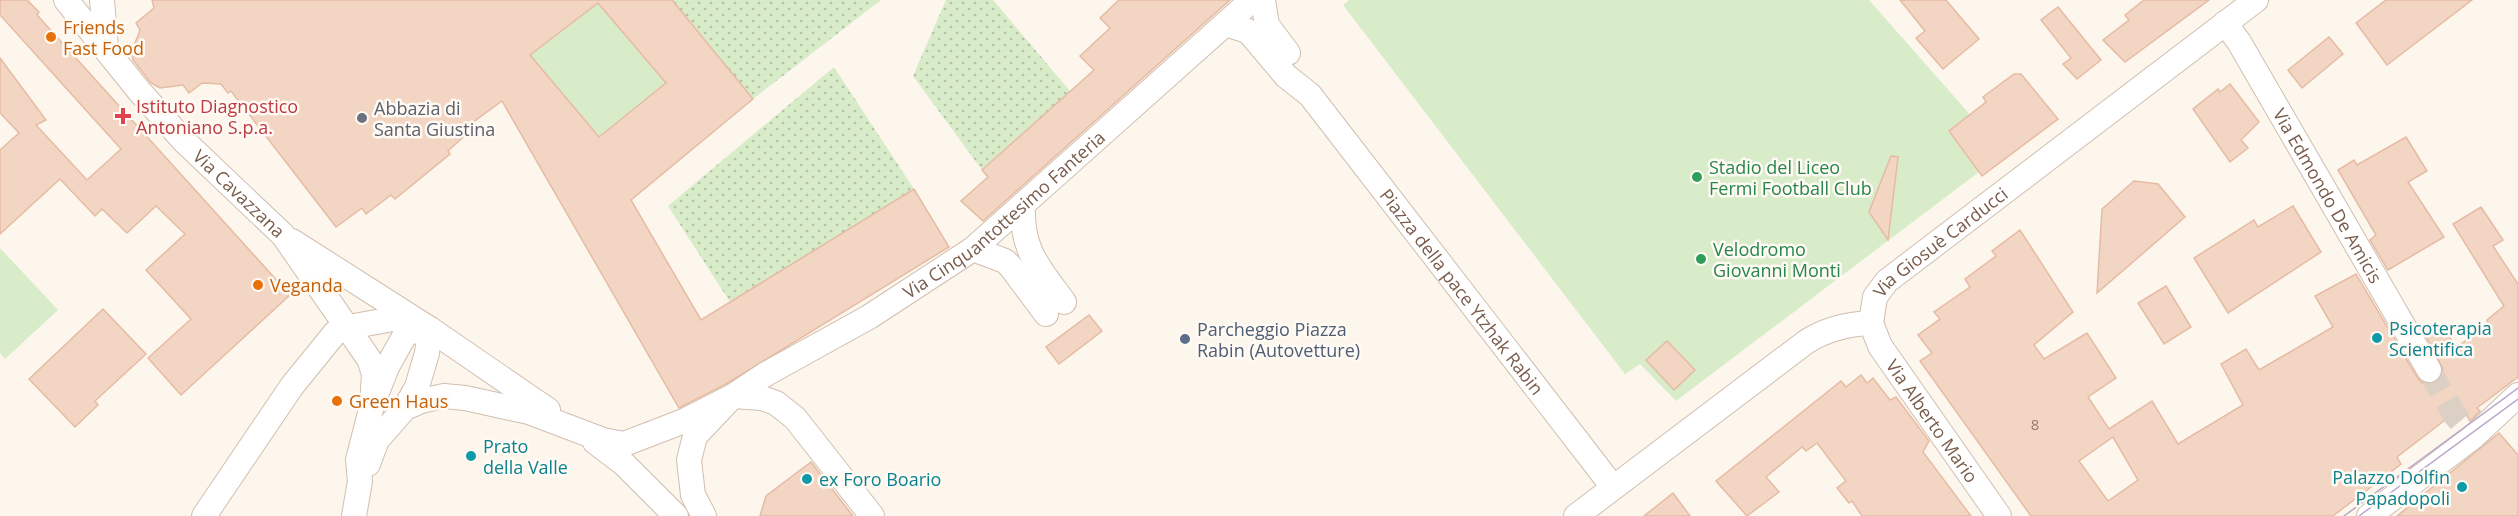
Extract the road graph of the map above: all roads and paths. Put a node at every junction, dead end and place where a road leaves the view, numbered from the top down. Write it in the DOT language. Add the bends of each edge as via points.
graph roads {
  1 [pos="66,0"];
  2 [pos="102,0"];
  3 [pos="1252,0"];
  4 [pos="1263,0"];
  5 [pos="2256,0"];
  6 [pos="2225,23"];
  7 [pos="1225,24"];
  8 [pos="106,48"];
  9 [pos="1310,95"];
  10 [pos="1023,206"];
  11 [pos="282,235"];
  12 [pos="973,249"];
  13 [pos="409,316"];
  14 [pos="1871,323"];
  15 [pos="349,327"];
  16 [pos="430,329"];
  17 [pos="2429,370"];
  18 [pos="2518,394"];
  19 [pos="733,396"];
  20 [pos="372,405"];
  21 [pos="405,408"];
  22 [pos="573,427"];
  23 [pos="1613,487"];
  24 [pos="359,489"];
  25 [pos="204,516"];
  26 [pos="354,516"];
  27 [pos="676,516"];
  28 [pos="704,516"];
  29 [pos="872,516"];
  30 [pos="1576,516"];
  31 [pos="1999,516"];
  32 [pos="2369,516"];
  1 -- 8 [label="street, Via Cavazzana"];
  2 -- 8 [label="street"];
  3 -- 7 [label="street, Via Cinquantottesimo Fanteria"];
  4 -- 9 [label="street, Piazza della pace Ytzhak Rabin" via="1267,25 1299,68"];
  5 -- 6 [label="street, Via Giosuè Carducci"];
  6 -- 14 [label="street, Via Giosuè Carducci" via="1887,282 1875,297"];
  6 -- 17 [label="street, Via Edmondo De Amicis"];
  7 -- 9 [label="street, Piazza della pace Ytzhak Rabin" via="1248,31 1286,76"];
  7 -- 10 [label="street, Via Cinquantottesimo Fanteria"];
  8 -- 11 [label="street, Via Cavazzana" via="184,141"];
  9 -- 23 [label="street, Piazza della pace Ytzhak Rabin"];
  10 -- 12 [label="street, Via Cinquantottesimo Fanteria"];
  10 -- 12 [label="street" via="1026,246 1055,308 1005,261"];
  11 -- 13 [label="street"];
  11 -- 15 [label="street, Via Cavazzana"];
  12 -- 19 [label="street, Via Cinquantottesimo Fanteria" via="869,317"];
  13 -- 15 [label="street"];
  13 -- 16 [label="street"];
  14 -- 23 [label="street, Via Giosuè Carducci" via="1829,330 1806,342"];
  14 -- 31 [label="street, Via Alberto Mario" via="1880,346"];
  15 -- 20 [label="street, Via Cavazzana" via="372,366"];
  15 -- 25 [label="street" via="335,333 292,386"];
  16 -- 20 [label="street" via="406,333 387,366"];
  16 -- 21 [label="street" via="424,365"];
  16 -- 22 [label="street"];
  18 -- 32 [label="street" via="2473,437"];
  19 -- 22 [label="street, Via Cinquantottesimo Fanteria" via="684,421 624,444"];
  19 -- 28 [label="street, Via Cinquantottesimo Fanteria" via="695,436 689,460 693,495"];
  19 -- 29 [label="street" via="776,403 795,418"];
  20 -- 24 [label="street" via="358,460"];
  21 -- 22 [label="street" via="444,396 465,398 529,412"];
  21 -- 24 [label="street" via="377,440"];
  22 -- 27 [label="street" via="624,464"];
  23 -- 30 [label="street, Via Giosuè Carducci"];
  24 -- 26 [label="street"];
}
